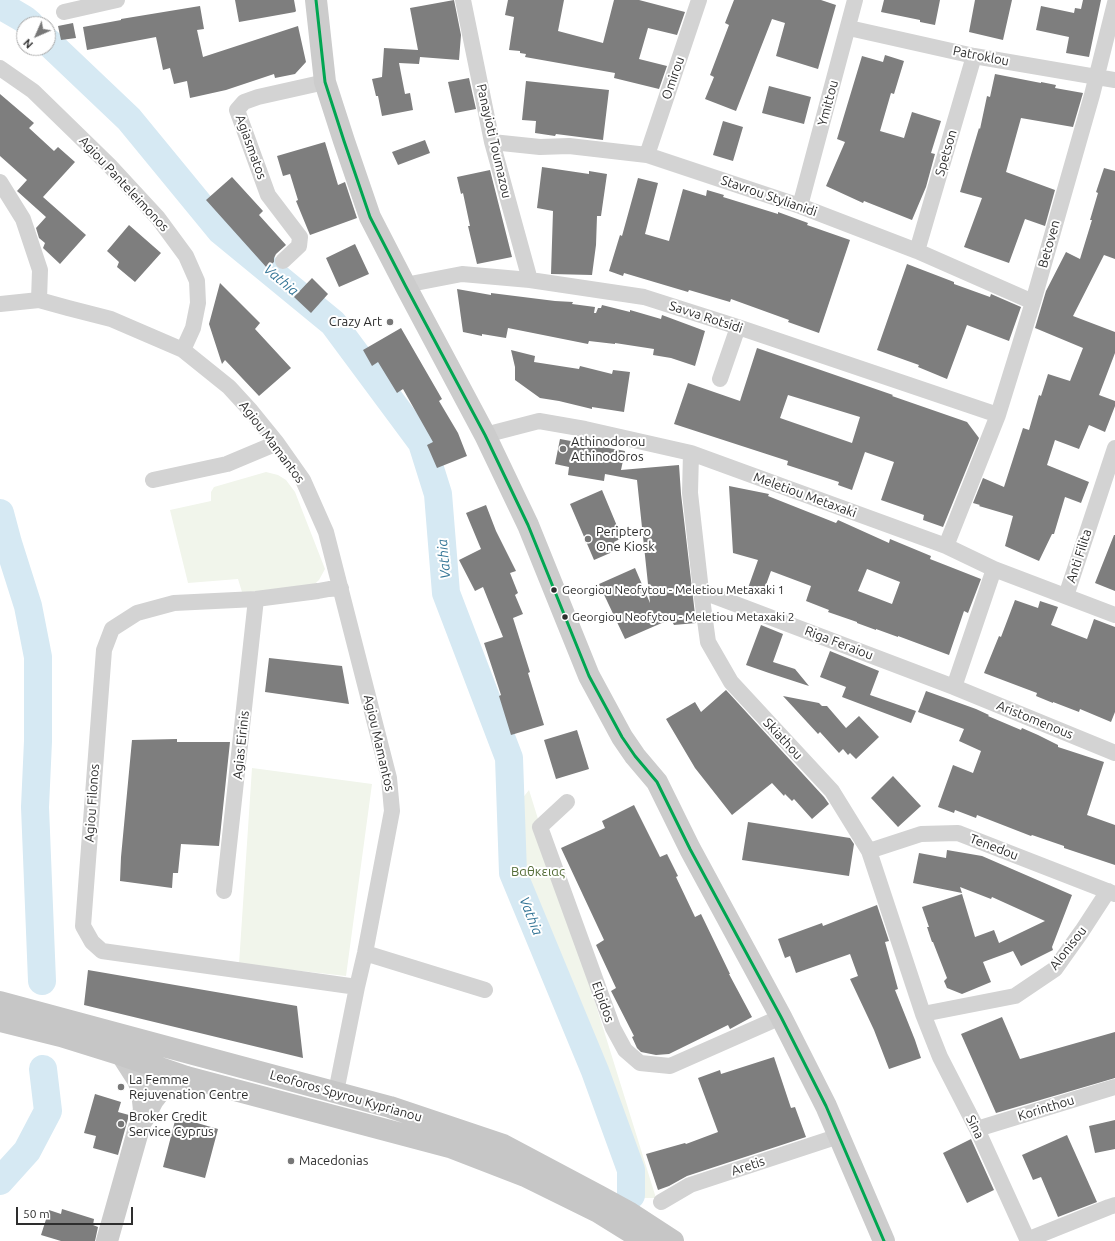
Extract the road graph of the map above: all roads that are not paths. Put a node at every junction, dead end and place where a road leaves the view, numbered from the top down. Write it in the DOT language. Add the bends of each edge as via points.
graph roads {
  1 [pos="117,0"];
  2 [pos="316,0"];
  3 [pos="463,0"];
  4 [pos="699,0"];
  5 [pos="855,0"];
  6 [pos="1115,3"];
  7 [pos="64,12"];
  8 [pos="849,28"];
  9 [pos="974,56"];
  10 [pos="0,68"];
  11 [pos="1097,78"];
  12 [pos="1115,80"];
  13 [pos="325,82"];
  14 [pos="492,142"];
  15 [pos="647,155"];
  16 [pos="0,182"];
  17 [pos="800,206"];
  18 [pos="917,251"];
  19 [pos="283,261"];
  20 [pos="530,280"];
  21 [pos="405,285"];
  22 [pos="39,300"];
  23 [pos="1033,302"];
  24 [pos="0,304"];
  25 [pos="738,327"];
  26 [pos="183,350"];
  27 [pos="720,379"];
  28 [pos="998,415"];
  29 [pos="485,435"];
  30 [pos="277,443"];
  31 [pos="1115,448"];
  32 [pos="691,453"];
  33 [pos="154,480"];
  34 [pos="946,546"];
  35 [pos="994,569"];
  36 [pos="341,588"];
  37 [pos="701,591"];
  38 [pos="1066,596"];
  39 [pos="256,599"];
  40 [pos="1115,614"];
  41 [pos="954,687"];
  42 [pos="1115,753"];
  43 [pos="567,802"];
  44 [pos="869,851"];
  45 [pos="224,891"];
  46 [pos="1111,893"];
  47 [pos="365,953"];
  48 [pos="357,987"];
  49 [pos="485,990"];
  50 [pos="0,1002"];
  51 [pos="924,1014"];
  52 [pos="781,1017"];
  53 [pos="32,1020"];
  54 [pos="0,1021"];
  55 [pos="122,1054"];
  56 [pos="186,1077"];
  57 [pos="1115,1087"];
  58 [pos="336,1092"];
  59 [pos="141,1123"];
  60 [pos="977,1129"];
  61 [pos="839,1136"];
  62 [pos="660,1202"];
  63 [pos="1115,1205"];
  64 [pos="108,1241"];
  65 [pos="645,1241"];
  66 [pos="673,1241"];
  67 [pos="884,1241"];
  68 [pos="1028,1241"];
  1 -- 7 [label="street"];
  2 -- 13 [label="street"];
  3 -- 14 [label="street, Panayioti Toumazou"];
  4 -- 15 [label="street, Omirou"];
  5 -- 8 [label="street, Ymittou"];
  6 -- 11 [label="street, Betoven"];
  8 -- 9 [label="street, Patroklou"];
  8 -- 17 [label="street, Ymittou"];
  9 -- 11 [label="street, Patroklou"];
  9 -- 18 [label="street, Spetson"];
  10 -- 26 [label="street, Agiou Panteleimonos" via="33,91 109,165 158,218 186,256 197,281 198,303 193,328"];
  11 -- 12 [label="street, Patroklou"];
  11 -- 23 [label="street, Betoven"];
  13 -- 19 [label="street, Agiasmatos" via="258,97 244,102 237,110 268,195 300,237 299,246"];
  13 -- 21 [label="street" via="370,217"];
  14 -- 15 [label="street, Stavrou Stylianidi" via="540,147 569,146"];
  14 -- 20 [label="street, Panayioti Toumazou"];
  15 -- 17 [label="street, Stavrou Stylianidi"];
  16 -- 22 [label="street" via="23,219 40,270"];
  17 -- 18 [label="street, Stavrou Stylianidi"];
  18 -- 23 [label="street, Stavrou Stylianidi"];
  20 -- 21 [label="street, Savva Rotsidi" via="462,274"];
  20 -- 25 [label="street, Savva Rotsidi" via="644,297"];
  21 -- 29 [label="street"];
  22 -- 24 [label="street, Agiou Mamantos"];
  22 -- 26 [label="street, Agiou Mamantos" via="111,319"];
  23 -- 28 [label="street, Betoven"];
  25 -- 27 [label="street"];
  25 -- 28 [label="street, Savva Rotsidi"];
  26 -- 30 [label="street, Agiou Mamantos" via="229,387"];
  28 -- 34 [label="street, Betoven"];
  29 -- 32 [label="street, Meletiou Metaxaki" via="539,422 585,428"];
  29 -- 52 [label="street" via="528,525 589,676 622,737 656,782"];
  30 -- 33 [label="street" via="227,464"];
  30 -- 36 [label="street, Agiou Mamantos" via="303,480 326,532"];
  31 -- 38 [label="street, Anti Filita"];
  32 -- 34 [label="street, Meletiou Metaxaki"];
  32 -- 37 [label="street, Skiathou" via="690,493"];
  34 -- 35 [label="street, Meletiou Metaxaki"];
  35 -- 38 [label="street, Meletiou Metaxaki"];
  35 -- 41 [label="street"];
  36 -- 39 [label="street, Agiou Filonos"];
  36 -- 47 [label="street, Agiou Mamantos" via="389,778 392,811"];
  37 -- 41 [label="street, Riga Feraiou"];
  37 -- 44 [label="street, Skiathou" via="708,642 731,682 832,791"];
  38 -- 40 [label="street, Meletiou Metaxaki"];
  39 -- 45 [label="street, Agias Eirinis"];
  39 -- 48 [label="street, Agiou Filonos" via="174,603 136,613 112,629 104,650 83,926 92,942 102,951"];
  41 -- 42 [label="street, Aristomenous"];
  43 -- 52 [label="street, Elpidos" via="540,827 613,1028 625,1050 640,1063 670,1066"];
  44 -- 46 [label="street, Tenedou" via="921,834 958,832"];
  44 -- 51 [label="street, Skiathou"];
  46 -- 51 [label="street, Alonisou" via="1055,969 1015,996"];
  47 -- 48 [label="street, Agiou Mamantos"];
  47 -- 49 [label="street"];
  48 -- 58 [label="street, Agiou Mamantos"];
  50 -- 53 [label="main road, Leoforos Spyrou Kyprianou"];
  51 -- 60 [label="street, Sina" via="940,1057"];
  52 -- 61 [label="street"];
  53 -- 54 [label="main road, Leoforos Spyrou Kyprianou"];
  53 -- 55 [label="main road, Leoforos Spyrou Kyprianou" via="61,1036"];
  53 -- 58 [label="main road, Leoforos Spyrou Kyprianou" via="52,1016"];
  55 -- 56 [label="main road, Leoforos Spyrou Kyprianou"];
  55 -- 59 [label="street" via="142,1091 144,1110"];
  56 -- 59 [label="street" via="160,1091 152,1100"];
  56 -- 65 [label="main road, Leoforos Spyrou Kyprianou" via="450,1147 525,1176 598,1212"];
  57 -- 60 [label="street, Korinthou"];
  58 -- 66 [label="main road, Leoforos Spyrou Kyprianou" via="390,1106 503,1145 600,1196"];
  59 -- 64 [label="street"];
  60 -- 68 [label="street, Sina"];
  61 -- 62 [label="street, Aretis" via="690,1185"];
  61 -- 67 [label="street"];
  63 -- 68 [label="street"];
}
